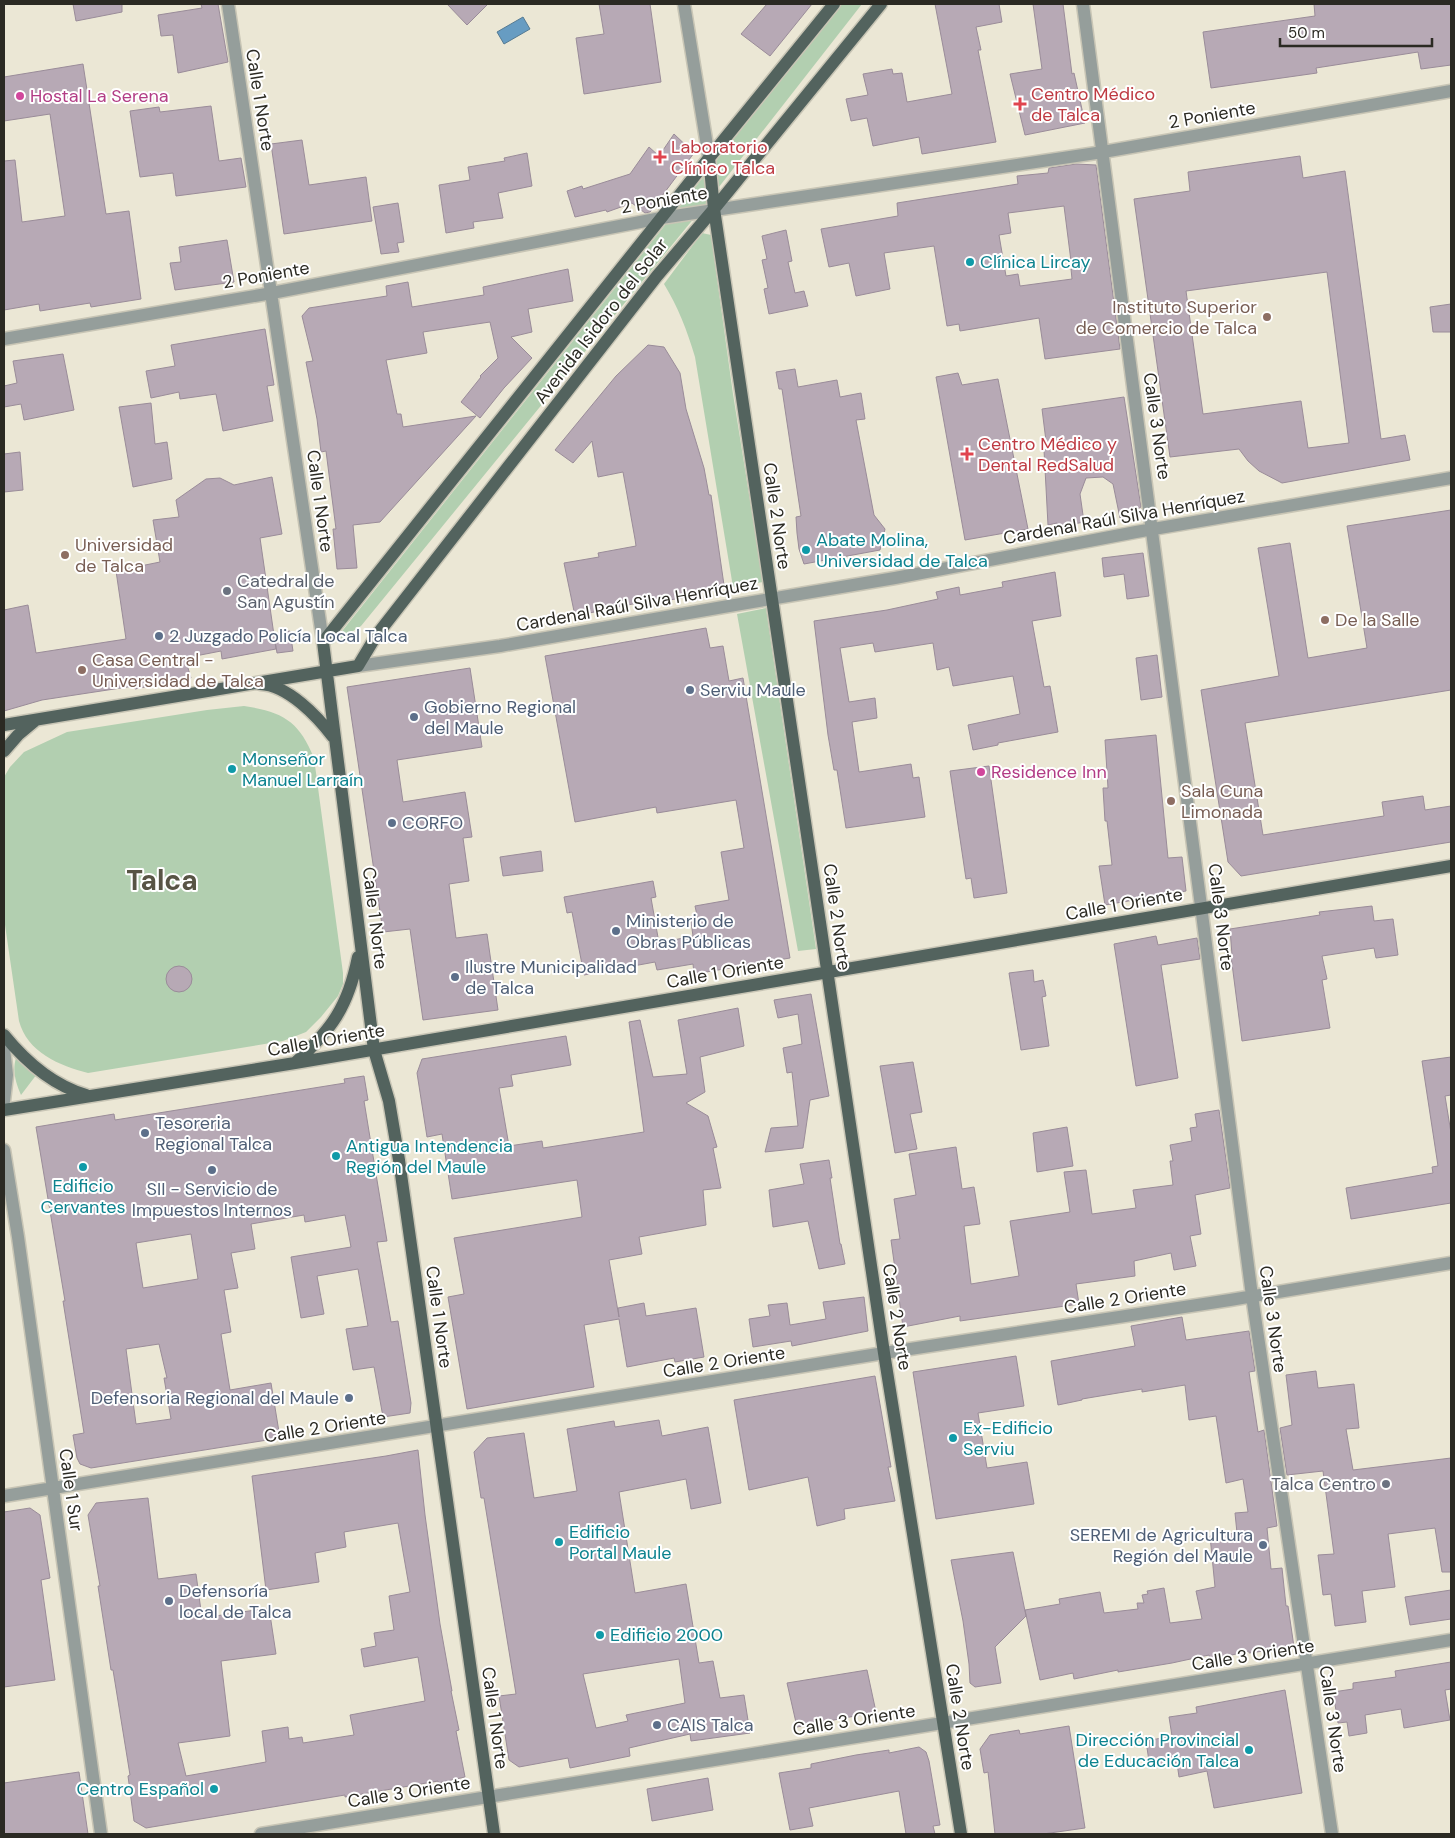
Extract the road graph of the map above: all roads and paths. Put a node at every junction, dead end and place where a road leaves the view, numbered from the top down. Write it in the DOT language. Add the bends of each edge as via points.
graph roads {
  1 [pos="228,4"];
  2 [pos="684,4"];
  3 [pos="834,4"];
  4 [pos="881,4"];
  5 [pos="1083,4"];
  6 [pos="1451,91"];
  7 [pos="1103,152"];
  8 [pos="709,158"];
  9 [pos="714,209"];
  10 [pos="661,218"];
  11 [pos="272,293"];
  12 [pos="4,339"];
  13 [pos="1451,478"];
  14 [pos="1153,530"];
  15 [pos="772,599"];
  16 [pos="323,642"];
  17 [pos="358,666"];
  18 [pos="327,672"];
  19 [pos="250,684"];
  20 [pos="36,720"];
  21 [pos="4,725"];
  22 [pos="334,738"];
  23 [pos="4,751"];
  24 [pos="1451,866"];
  25 [pos="1202,908"];
  26 [pos="360,946"];
  27 [pos="827,972"];
  28 [pos="4,1035"];
  29 [pos="4,1049"];
  30 [pos="374,1050"];
  31 [pos="295,1063"];
  32 [pos="88,1096"];
  33 [pos="4,1101"];
  34 [pos="4,1110"];
  35 [pos="4,1150"];
  36 [pos="1451,1263"];
  37 [pos="1252,1296"];
  38 [pos="884,1353"];
  39 [pos="438,1426"];
  40 [pos="53,1488"];
  41 [pos="4,1496"];
  42 [pos="1451,1640"];
  43 [pos="1307,1664"];
  44 [pos="944,1723"];
  45 [pos="489,1796"];
  46 [pos="101,1834"];
  47 [pos="261,1834"];
  48 [pos="494,1834"];
  49 [pos="961,1834"];
  50 [pos="1332,1834"];
  1 -- 11 [label="street, Calle 1 Norte"];
  2 -- 8 [label="street, Calle 2 Norte"];
  3 -- 8 [label="main road, Avenida Isidoro del Solar"];
  4 -- 9 [label="main road, Avenida Isidoro del Solar"];
  5 -- 7 [label="street, Calle 3 Norte"];
  6 -- 7 [label="street, 2 Poniente"];
  7 -- 9 [label="street, 2 Poniente"];
  7 -- 14 [label="street, Calle 3 Norte"];
  8 -- 9 [label="main road, Calle 2 Norte"];
  8 -- 10 [label="main road, Avenida Isidoro del Solar"];
  9 -- 10 [label="street, 2 Poniente"];
  9 -- 15 [label="main road, Calle 2 Norte"];
  9 -- 17 [label="main road, Avenida Isidoro del Solar" via="657,276 382,628"];
  10 -- 11 [label="street, 2 Poniente"];
  10 -- 16 [label="main road, Avenida Isidoro del Solar"];
  11 -- 12 [label="street, 2 Poniente"];
  11 -- 16 [label="street, Calle 1 Norte"];
  13 -- 14 [label="street, Cardenal Raúl Silva Henríquez"];
  14 -- 15 [label="street, Cardenal Raúl Silva Henríquez"];
  14 -- 25 [label="street, Calle 3 Norte"];
  15 -- 17 [label="street, Cardenal Raúl Silva Henríquez" via="500,646"];
  15 -- 27 [label="main road, Calle 2 Norte"];
  16 -- 18 [label="main road, Calle 1 Norte"];
  17 -- 18 [label="main road, Cardenal Raúl Silva Henríquez"];
  18 -- 19 [label="main road, Cardenal Raúl Silva Henríquez"];
  18 -- 22 [label="main road, Calle 1 Norte"];
  19 -- 20 [label="main road, Cardenal Raúl Silva Henríquez"];
  19 -- 22 [label="main road" via="266,684 298,701"];
  20 -- 21 [label="main road, Cardenal Raúl Silva Henríquez"];
  20 -- 23 [label="main road"];
  22 -- 26 [label="main road, Calle 1 Norte"];
  24 -- 25 [label="main road, Calle 1 Oriente"];
  25 -- 27 [label="main road, Calle 1 Oriente"];
  25 -- 37 [label="street, Calle 3 Norte"];
  26 -- 30 [label="main road, Calle 1 Norte"];
  26 -- 31 [label="main road" via="348,997 336,1020"];
  27 -- 30 [label="main road, Calle 1 Oriente"];
  27 -- 38 [label="main road, Calle 2 Norte"];
  28 -- 32 [label="main road" via="30,1064 62,1086"];
  29 -- 33 [label="street" via="7,1075"];
  30 -- 31 [label="main road, Calle 1 Oriente"];
  30 -- 39 [label="main road, Calle 1 Norte" via="389,1101"];
  31 -- 32 [label="main road, Calle 1 Oriente"];
  32 -- 34 [label="main road, Calle 1 Oriente"];
  35 -- 40 [label="street, Calle 1 Sur"];
  36 -- 37 [label="street, Calle 2 Oriente"];
  37 -- 38 [label="street, Calle 2 Oriente"];
  37 -- 43 [label="street, Calle 3 Norte"];
  38 -- 39 [label="street, Calle 2 Oriente"];
  38 -- 44 [label="main road, Calle 2 Norte"];
  39 -- 40 [label="street, Calle 2 Oriente"];
  39 -- 45 [label="main road, Calle 1 Norte"];
  40 -- 41 [label="street, Calle 2 Oriente"];
  40 -- 46 [label="street, Calle 1 Sur"];
  42 -- 43 [label="street, Calle 3 Oriente"];
  43 -- 44 [label="street, Calle 3 Oriente"];
  43 -- 50 [label="street, Calle 3 Norte"];
  44 -- 45 [label="street, Calle 3 Oriente"];
  44 -- 49 [label="main road, Calle 2 Norte"];
  45 -- 47 [label="street, Calle 3 Oriente"];
  45 -- 48 [label="main road, Calle 1 Norte"];
}
